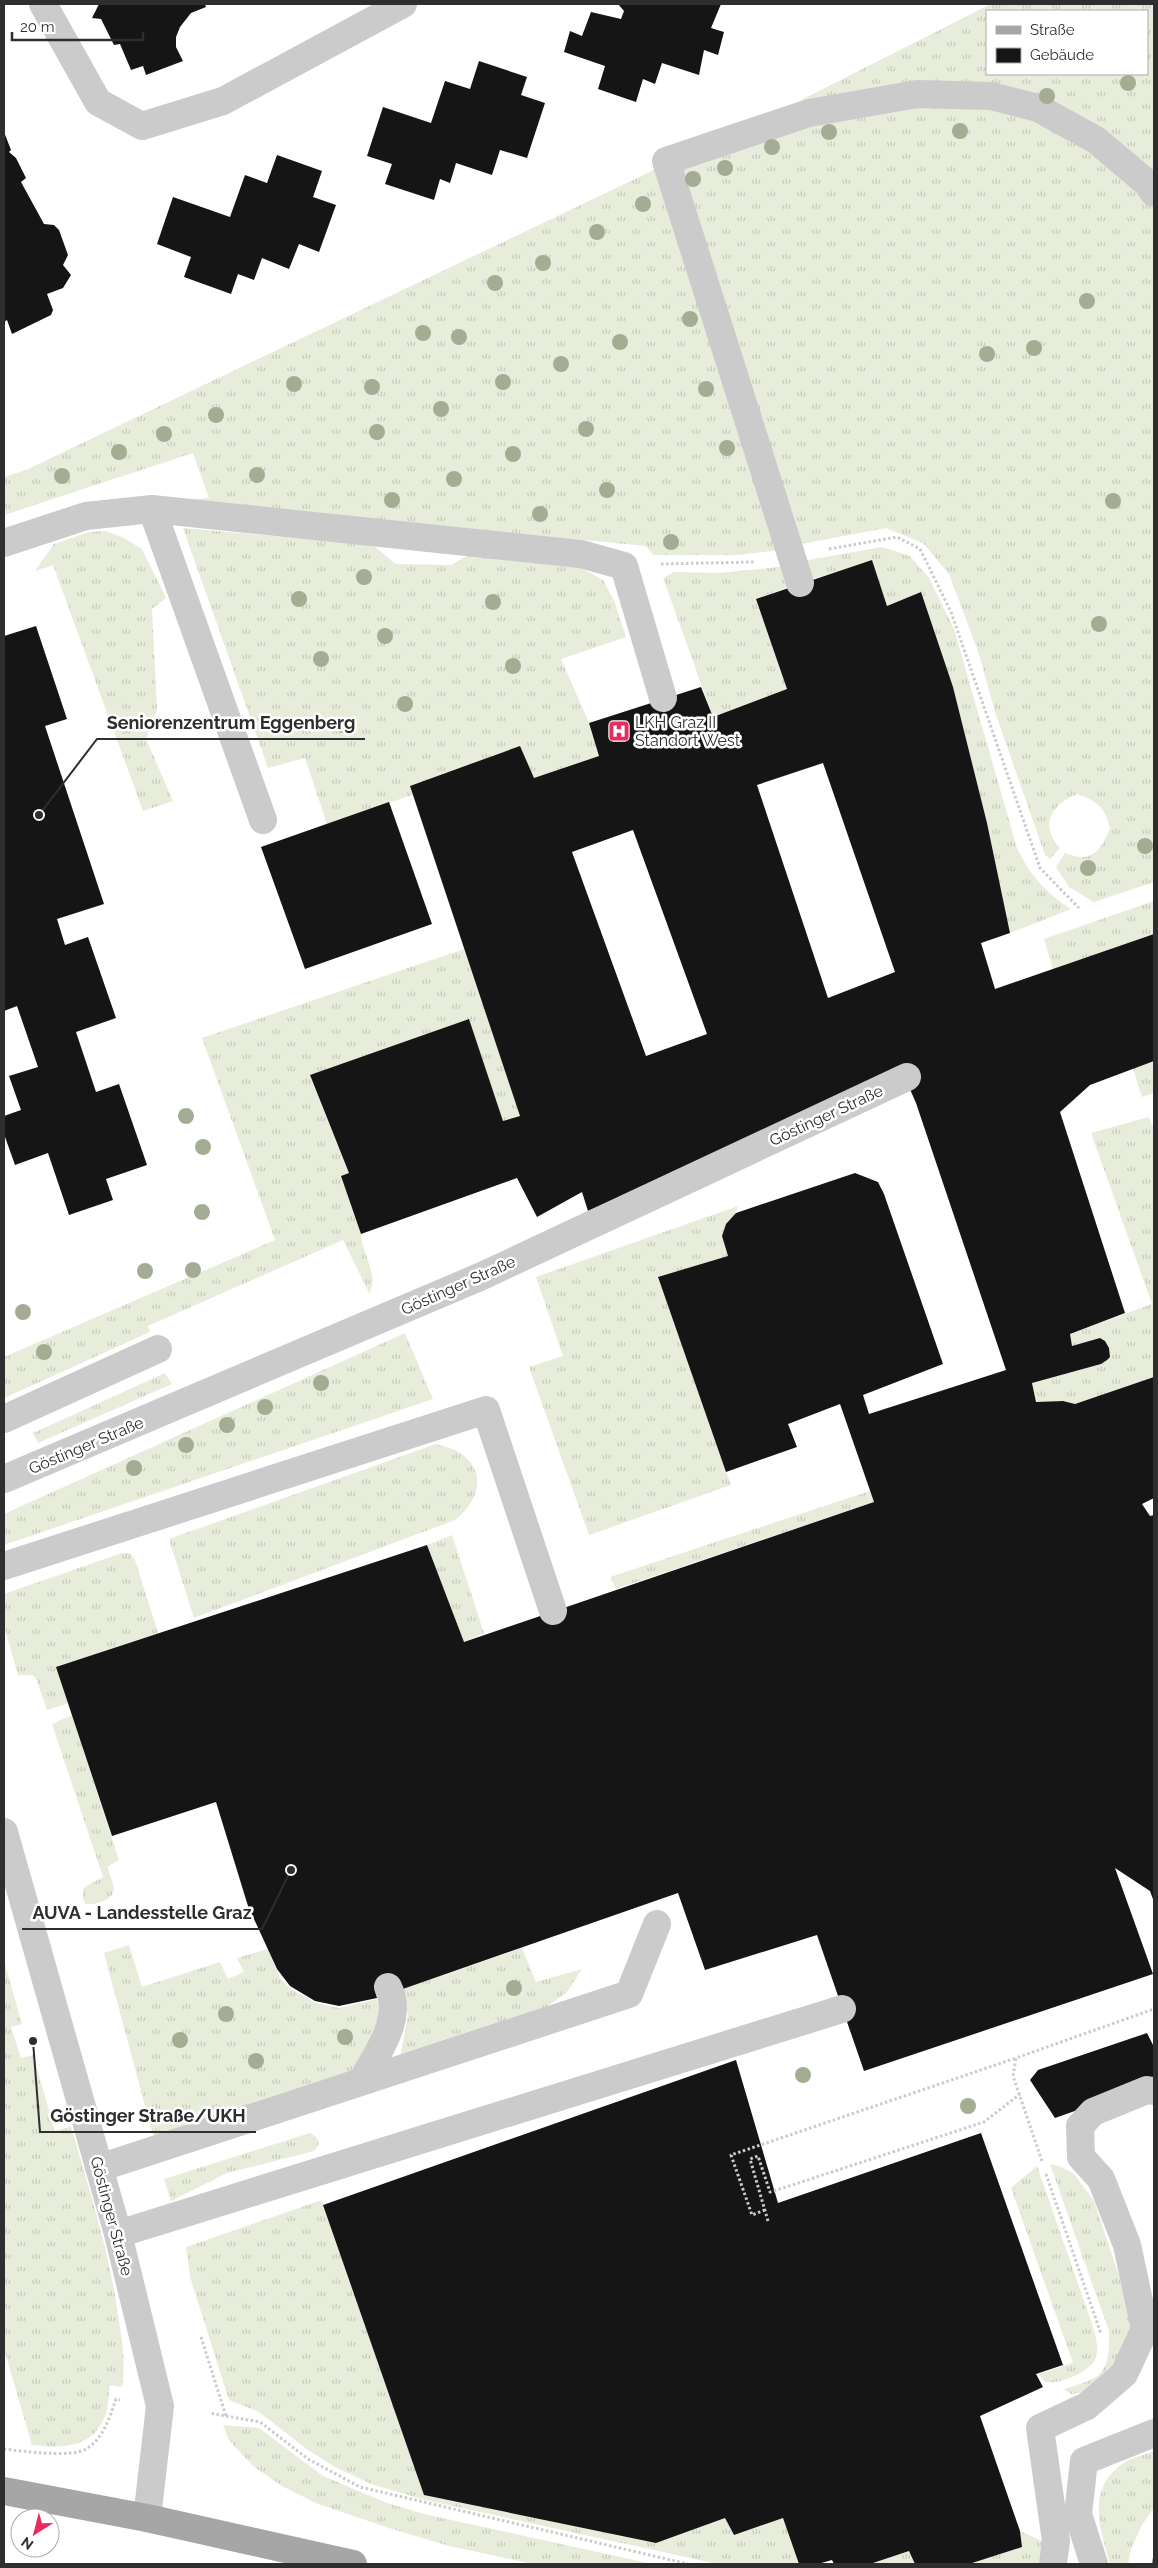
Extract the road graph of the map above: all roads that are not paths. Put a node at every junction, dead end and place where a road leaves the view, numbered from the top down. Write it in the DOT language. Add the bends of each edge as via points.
graph roads {
  1 [pos="43,4"];
  2 [pos="403,4"];
  3 [pos="1154,193"];
  4 [pos="152,510"];
  5 [pos="4,543"];
  6 [pos="796,571"];
  7 [pos="663,698"];
  8 [pos="263,820"];
  9 [pos="907,1077"];
  10 [pos="158,1349"];
  11 [pos="4,1419"];
  12 [pos="4,1479"];
  13 [pos="4,1566"];
  14 [pos="552,1611"];
  15 [pos="4,1832"];
  16 [pos="656,1924"];
  17 [pos="388,1987"];
  18 [pos="842,2009"];
  19 [pos="362,2081"];
  20 [pos="1154,2091"];
  21 [pos="99,2168"];
  22 [pos="118,2234"];
  23 [pos="1154,2433"];
  24 [pos="4,2491"];
  25 [pos="147,2518"];
  26 [pos="353,2564"];
  27 [pos="1053,2564"];
  28 [pos="1094,2564"];
  1 -- 2 [label="street" via="98,102 142,126 223,102"];
  3 -- 6 [label="street" via="1147,183 1096,140 1038,108 991,96 917,94 809,113 666,161"];
  4 -- 5 [label="street" via="86,516"];
  4 -- 7 [label="street" via="581,554 624,566"];
  4 -- 8 [label="street"];
  9 -- 12 [label="street, Göstinger Straße" via="482,1276"];
  10 -- 11 [label="street"];
  13 -- 14 [label="street" via="486,1410"];
  15 -- 21 [label="street, Göstinger Straße"];
  16 -- 19 [label="street" via="629,1994"];
  17 -- 19 [label="street" via="394,2000 391,2028"];
  18 -- 22 [label="street"];
  19 -- 21 [label="street"];
  20 -- 27 [label="street" via="1147,2090 1093,2112 1080,2126 1081,2157 1101,2179 1127,2245 1145,2328 1124,2374 1087,2406 1040,2428 1056,2541"];
  21 -- 22 [label="street, Göstinger Straße"];
  22 -- 25 [label="street, Göstinger Straße" via="160,2406"];
  23 -- 28 [label="street" via="1084,2461 1078,2514"];
  24 -- 25 [label="main road"];
  25 -- 26 [label="main road"];
}
